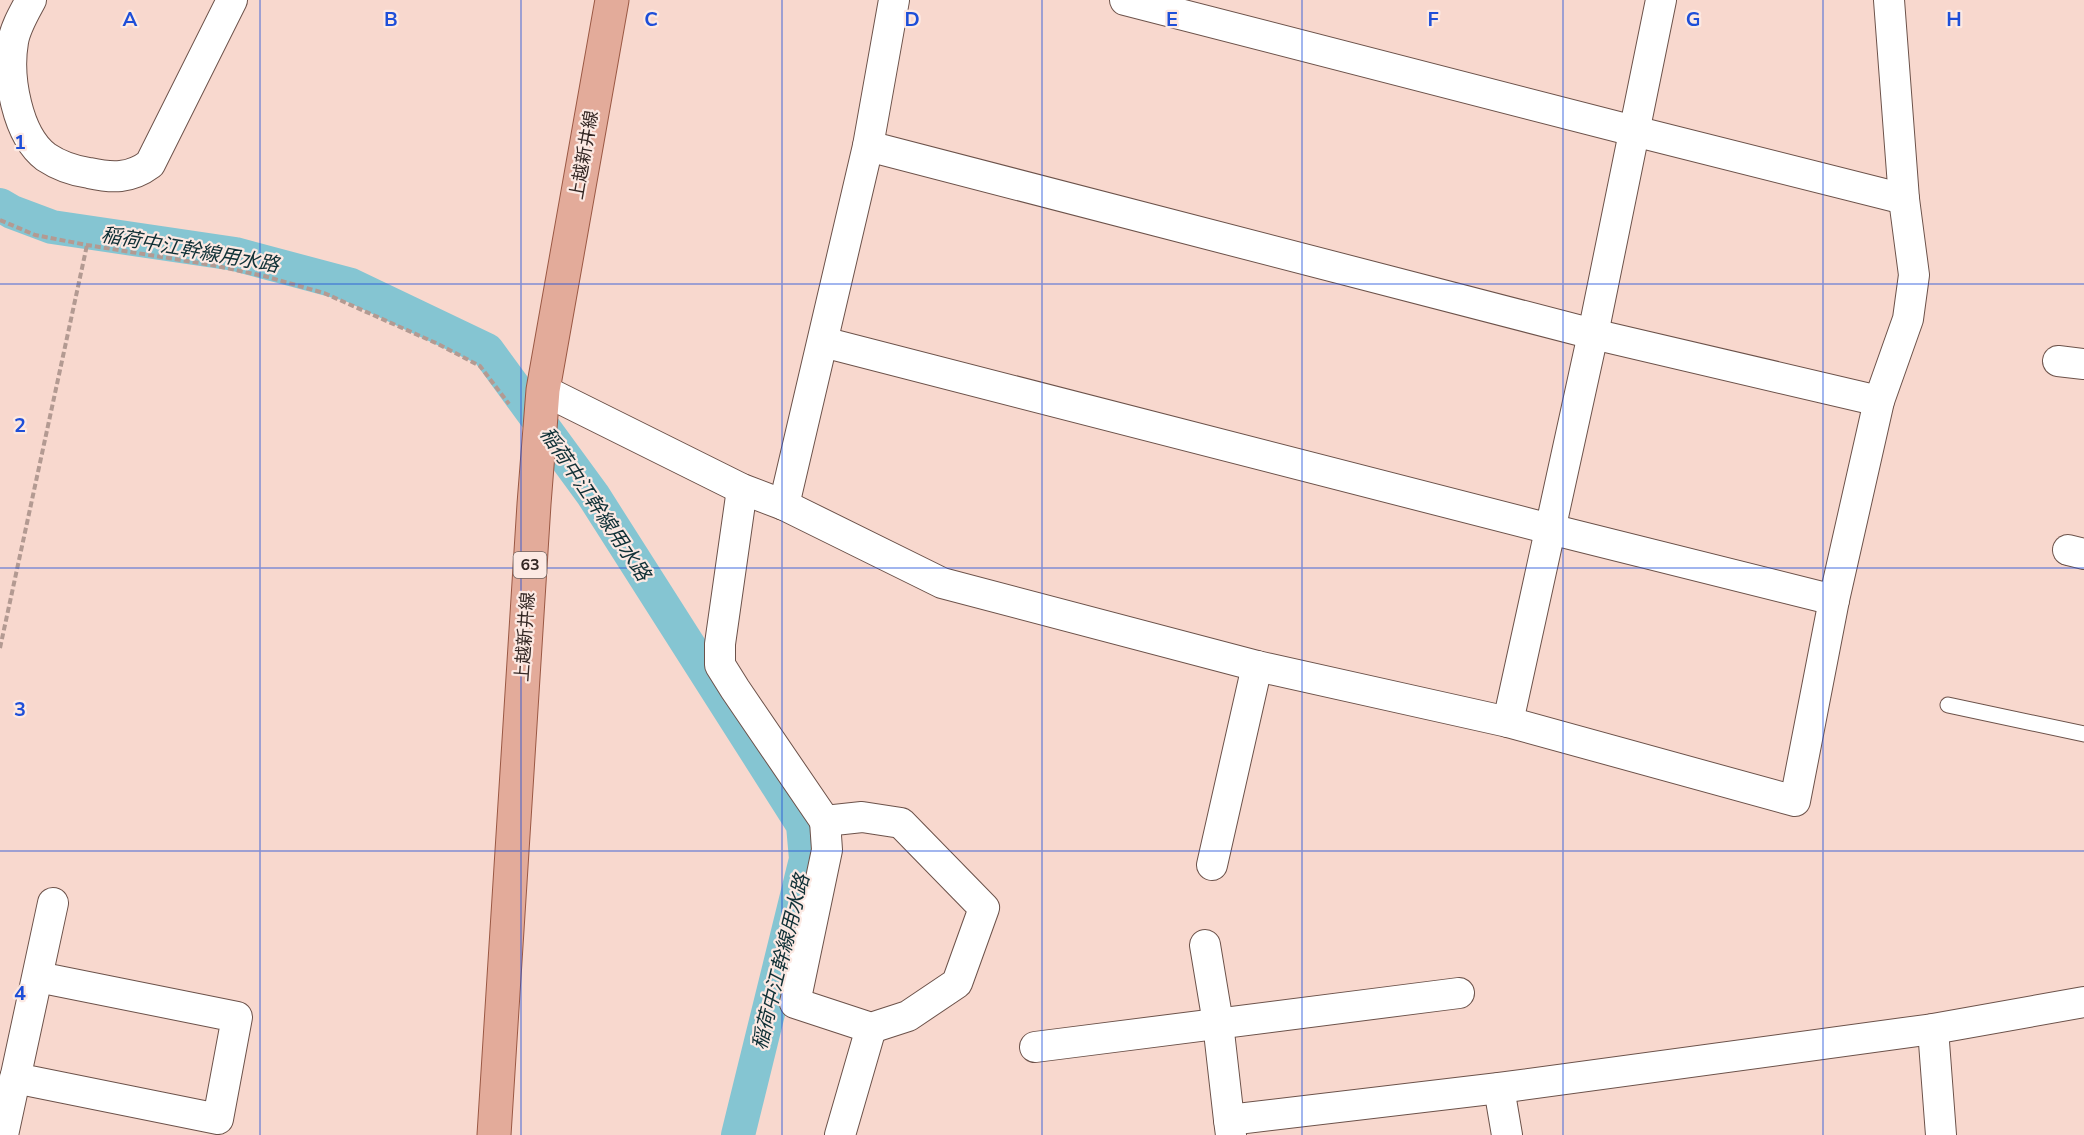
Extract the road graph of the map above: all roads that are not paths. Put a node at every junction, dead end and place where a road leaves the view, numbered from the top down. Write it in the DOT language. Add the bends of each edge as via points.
graph roads {
  1 [pos="30,0"];
  2 [pos="232,0"];
  3 [pos="612,0"];
  4 [pos="894,0"];
  5 [pos="1125,0"];
  6 [pos="1661,0"];
  7 [pos="1888,0"];
  8 [pos="1634,131"];
  9 [pos="868,146"];
  10 [pos="1904,199"];
  11 [pos="1593,334"];
  12 [pos="823,342"];
  13 [pos="543,390"];
  14 [pos="1879,401"];
  15 [pos="742,489"];
  16 [pos="784,505"];
  17 [pos="1550,529"];
  18 [pos="1834,600"];
  19 [pos="1257,666"];
  20 [pos="1948,705"];
  21 [pos="1508,722"];
  22 [pos="2084,734"];
  23 [pos="825,821"];
  24 [pos="1212,866"];
  25 [pos="53,903"];
  26 [pos="1205,945"];
  27 [pos="38,977"];
  28 [pos="1459,993"];
  29 [pos="2084,1002"];
  30 [pos="1218,1023"];
  31 [pos="871,1028"];
  32 [pos="1933,1029"];
  33 [pos="1035,1047"];
  34 [pos="15,1078"];
  35 [pos="1499,1088"];
  36 [pos="1230,1127"];
  37 [pos="3,1135"];
  38 [pos="494,1135"];
  39 [pos="840,1135"];
  40 [pos="1507,1135"];
  41 [pos="1941,1135"];
  1 -- 2 [label="street" via="13,41 12,71 16,105 27,134 46,157 76,171 123,177 150,164"];
  3 -- 13 [label="main road, 上越新井線 / 63"];
  4 -- 9 [label="street"];
  5 -- 8 [label="street"];
  6 -- 8 [label="street"];
  7 -- 10 [label="street"];
  8 -- 10 [label="street"];
  8 -- 11 [label="street"];
  9 -- 11 [label="street"];
  9 -- 12 [label="street"];
  10 -- 14 [label="street" via="1914,275 1908,318"];
  11 -- 14 [label="street"];
  11 -- 17 [label="street"];
  12 -- 16 [label="street"];
  12 -- 17 [label="street"];
  13 -- 15 [label="street"];
  13 -- 38 [label="main road, 上越新井線 / 63"];
  14 -- 18 [label="street"];
  15 -- 16 [label="street"];
  15 -- 23 [label="street" via="720,664"];
  16 -- 19 [label="street" via="942,583"];
  17 -- 18 [label="street"];
  17 -- 21 [label="street"];
  18 -- 21 [label="street" via="1795,801"];
  19 -- 21 [label="street"];
  19 -- 24 [label="street"];
  20 -- 22 [label="lane"];
  23 -- 31 [label="street" via="827,850 795,1003"];
  23 -- 31 [label="street" via="862,817 901,823 984,908 957,983 908,1016"];
  25 -- 27 [label="street"];
  26 -- 30 [label="street"];
  27 -- 34 [label="street"];
  27 -- 34 [label="street" via="237,1017 218,1119"];
  28 -- 30 [label="street"];
  29 -- 32 [label="street"];
  30 -- 33 [label="street"];
  30 -- 36 [label="street"];
  31 -- 39 [label="street"];
  32 -- 35 [label="street"];
  32 -- 41 [label="street"];
  34 -- 37 [label="street"];
  35 -- 36 [label="street"];
  35 -- 40 [label="street"];
}
